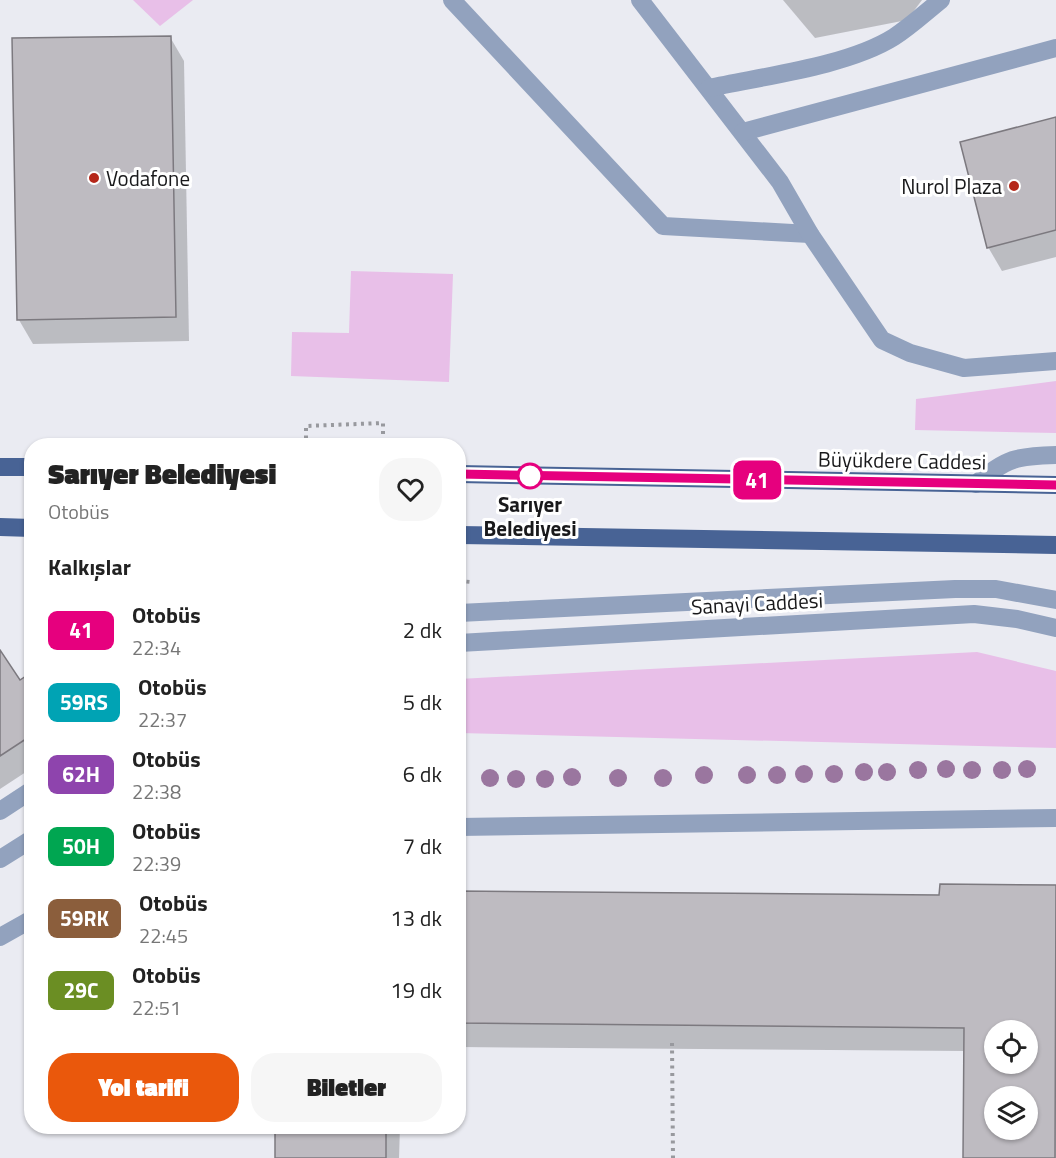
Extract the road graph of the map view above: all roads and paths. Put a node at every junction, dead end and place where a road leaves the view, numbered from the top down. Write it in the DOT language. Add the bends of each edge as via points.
graph roads {
  1 [pos="452,0"];
  2 [pos="640,0"];
  3 [pos="941,0"];
  4 [pos="1056,48"];
  5 [pos="710,88"];
  6 [pos="743,132"];
  7 [pos="810,234"];
  8 [pos="1056,361"];
  9 [pos="306,438"];
  10 [pos="383,438"];
  11 [pos="1056,455"];
  12 [pos="0,466"];
  13 [pos="24,467"];
  14 [pos="466,474"];
  15 [pos="976,484"];
  16 [pos="1056,485"];
  17 [pos="0,527"];
  18 [pos="24,528"];
  19 [pos="466,535"];
  20 [pos="1056,545"];
  21 [pos="466,582"];
  22 [pos="471,582"];
  23 [pos="1056,600"];
  24 [pos="466,613"];
  25 [pos="1056,628"];
  26 [pos="466,643"];
  27 [pos="24,795"];
  28 [pos="0,811"];
  29 [pos="1056,818"];
  30 [pos="466,827"];
  31 [pos="24,843"];
  32 [pos="0,859"];
  33 [pos="24,924"];
  34 [pos="0,937"];
  35 [pos="672,1044"];
  36 [pos="673,1158"];
  1 -- 7 [label="street" via="663,226"];
  2 -- 5 [label="street"];
  3 -- 5 [label="street" via="894,37 867,50"];
  4 -- 6 [label="street"];
  5 -- 6 [label="street"];
  6 -- 7 [label="street" via="780,182"];
  7 -- 8 [label="street" via="882,340 910,353 964,368"];
  9 -- 10 [label="path" via="306,426 383,423"];
  11 -- 15 [label="street" via="1003,462"];
  12 -- 13 [label="main road"];
  14 -- 15 [label="main road, Büyükdere Caddesi"];
  15 -- 16 [label="main road, Büyükdere Caddesi"];
  17 -- 18 [label="main road"];
  19 -- 20 [label="main road"];
  21 -- 22 [label="path"];
  23 -- 24 [label="street, Sanayi Caddesi" via="996,589 955,589"];
  25 -- 26 [label="street, Sanayi Caddesi" via="974,614"];
  27 -- 28 [label="street"];
  29 -- 30 [label="street"];
  31 -- 32 [label="street"];
  33 -- 34 [label="street"];
  35 -- 36 [label="path"];
}
